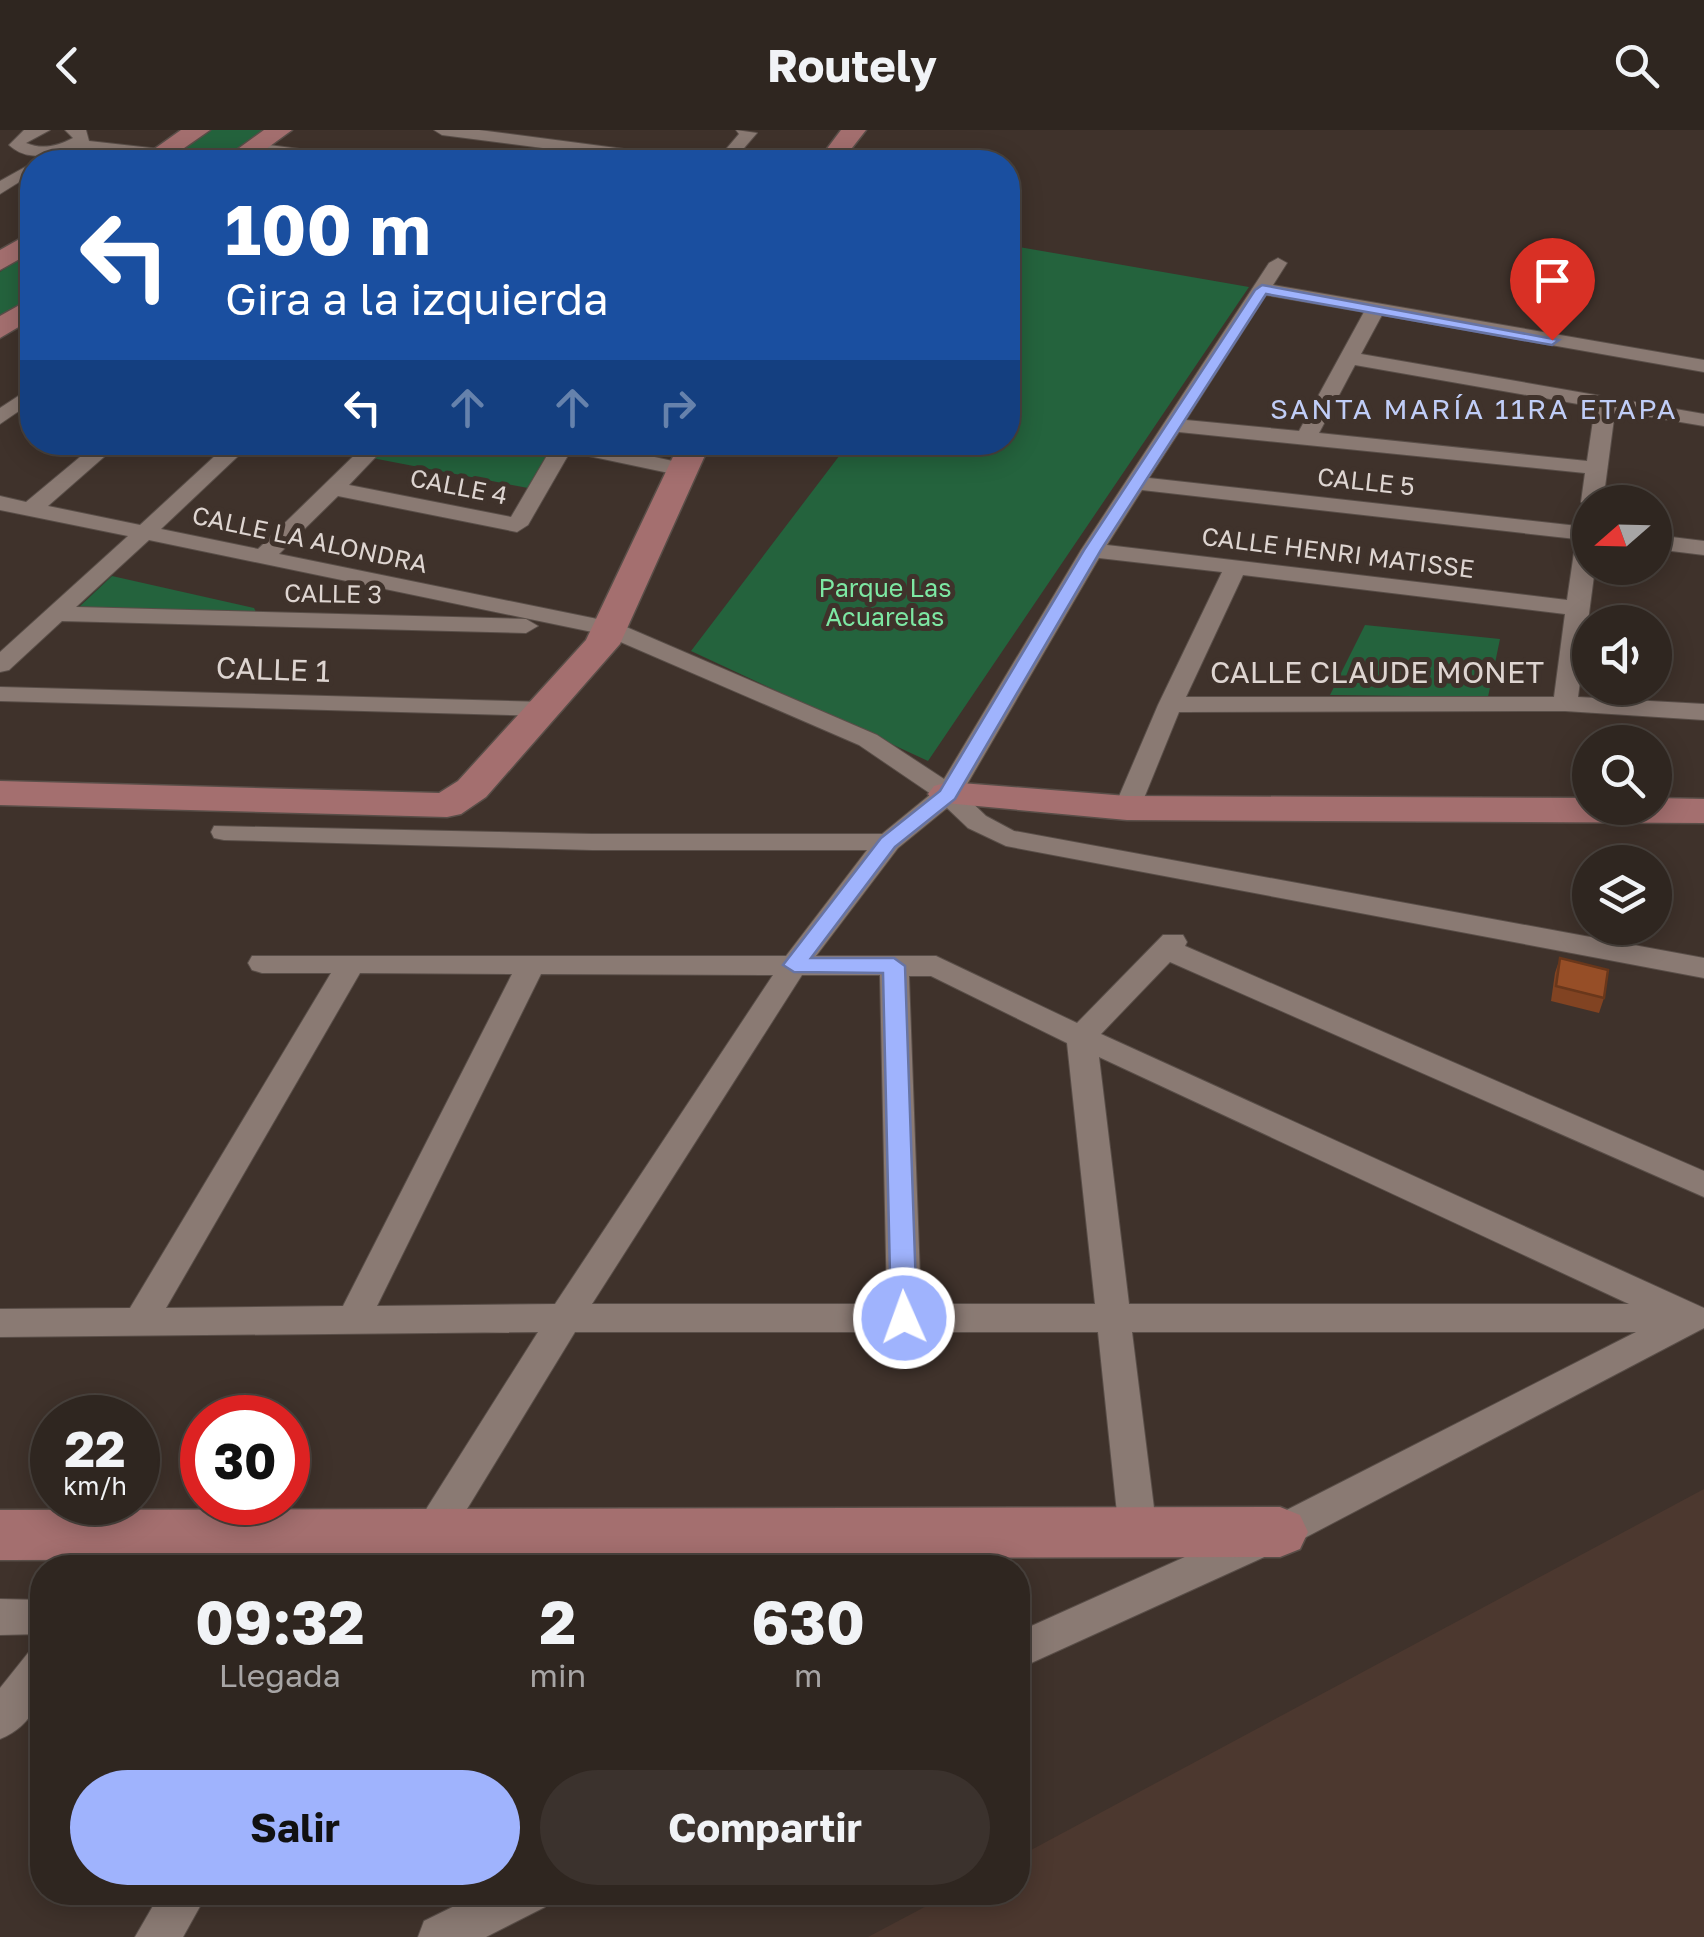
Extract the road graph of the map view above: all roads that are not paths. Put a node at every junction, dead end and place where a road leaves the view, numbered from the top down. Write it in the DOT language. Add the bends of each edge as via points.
graph roads {
  1 [pos="198,130"];
  2 [pos="280,130"];
  3 [pos="442,130"];
  4 [pos="746,130"];
  5 [pos="854,130"];
  6 [pos="77,138"];
  7 [pos="24,148"];
  8 [pos="254,148"];
  9 [pos="123,150"];
  10 [pos="167,150"];
  11 [pos="251,150"];
  12 [pos="269,150"];
  13 [pos="594,150"];
  14 [pos="734,150"];
  15 [pos="838,150"];
  16 [pos="20,155"];
  17 [pos="0,189"];
  18 [pos="1278,263"];
  19 [pos="1262,290"];
  20 [pos="1375,310"];
  21 [pos="1349,358"];
  22 [pos="1699,361"];
  23 [pos="20,402"];
  24 [pos="1606,403"];
  25 [pos="0,418"];
  26 [pos="1704,420"];
  27 [pos="1174,425"];
  28 [pos="1306,438"];
  29 [pos="95,455"];
  30 [pos="230,455"];
  31 [pos="366,455"];
  32 [pos="554,455"];
  33 [pos="690,456"];
  34 [pos="1597,468"];
  35 [pos="1137,483"];
  36 [pos="1594,485"];
  37 [pos="332,488"];
  38 [pos="0,503"];
  39 [pos="31,510"];
  40 [pos="1572,527"];
  41 [pos="145,533"];
  42 [pos="1672,544"];
  43 [pos="1704,548"];
  44 [pos="1092,550"];
  45 [pos="264,557"];
  46 [pos="1234,568"];
  47 [pos="457,597"];
  48 [pos="1572,607"];
  49 [pos="56,614"];
  50 [pos="441,624"];
  51 [pos="609,628"];
  52 [pos="1572,652"];
  53 [pos="0,664"];
  54 [pos="0,694"];
  55 [pos="1170,704"];
  56 [pos="1565,704"];
  57 [pos="545,709"];
  58 [pos="1704,712"];
  59 [pos="0,793"];
  60 [pos="948,794"];
  61 [pos="1128,808"];
  62 [pos="1704,811"];
  63 [pos="224,832"];
  64 [pos="888,842"];
  65 [pos="262,963"];
  66 [pos="351,963"];
  67 [pos="530,964"];
  68 [pos="794,965"];
  69 [pos="894,966"];
  70 [pos="1704,968"];
  71 [pos="1082,1037"];
  72 [pos="1704,1185"];
  73 [pos="1698,1315"];
  74 [pos="565,1318"];
  75 [pos="904,1318"];
  76 [pos="1114,1318"];
  77 [pos="353,1320"];
  78 [pos="140,1322"];
  79 [pos="0,1323"];
  80 [pos="1138,1532"];
  81 [pos="1280,1532"];
  82 [pos="0,1535"];
  83 [pos="420,1551"];
  84 [pos="30,1616"];
  85 [pos="0,1617"];
  86 [pos="1030,1626"];
  87 [pos="1066,1626"];
  88 [pos="1030,1645"];
  89 [pos="30,1681"];
  90 [pos="0,1720"];
  91 [pos="178,1905"];
  92 [pos="504,1905"];
  93 [pos="157,1937"];
  94 [pos="440,1937"];
  1 -- 10 [label="street"];
  2 -- 8 [label="street"];
  3 -- 13 [label="street"];
  4 -- 14 [label="street"];
  5 -- 15 [label="street"];
  6 -- 7 [label="street"];
  6 -- 9 [label="street"];
  8 -- 11 [label="street"];
  8 -- 12 [label="street"];
  16 -- 17 [label="street"];
  18 -- 19 [label="street"];
  19 -- 20 [label="street"];
  19 -- 27 [label="street"];
  20 -- 21 [label="street"];
  20 -- 22 [label="street"];
  21 -- 24 [label="street"];
  21 -- 28 [label="street"];
  23 -- 25 [label="street"];
  24 -- 26 [label="street"];
  24 -- 34 [label="street"];
  27 -- 28 [label="street"];
  27 -- 35 [label="street"];
  28 -- 34 [label="street"];
  29 -- 39 [label="street"];
  30 -- 41 [label="street"];
  31 -- 37 [label="street"];
  32 -- 37 [label="street, CALLE 4" via="516,525"];
  33 -- 51 [label="street"];
  34 -- 36 [label="street"];
  35 -- 40 [label="street, CALLE 5"];
  35 -- 44 [label="street"];
  37 -- 45 [label="street"];
  38 -- 39 [label="street, CALLE LA ALONDRA"];
  39 -- 41 [label="street, CALLE LA ALONDRA"];
  41 -- 45 [label="street, CALLE LA ALONDRA"];
  41 -- 49 [label="street"];
  42 -- 43 [label="street"];
  44 -- 46 [label="street, CALLE HENRI MATISSE"];
  44 -- 60 [label="street"];
  45 -- 47 [label="street, CALLE LA ALONDRA"];
  46 -- 48 [label="street, CALLE HENRI MATISSE"];
  46 -- 55 [label="street"];
  47 -- 50 [label="street"];
  47 -- 51 [label="street, CALLE LA ALONDRA"];
  49 -- 50 [label="street, CALLE 3"];
  49 -- 53 [label="street"];
  50 -- 51 [label="street, CALLE 3"];
  51 -- 57 [label="street"];
  51 -- 60 [label="street" via="868,740"];
  52 -- 56 [label="street"];
  54 -- 57 [label="street, CALLE 1"];
  55 -- 56 [label="street, CALLE CLAUDE MONET"];
  55 -- 61 [label="street"];
  56 -- 58 [label="street, CALLE CLAUDE MONET"];
  57 -- 59 [label="street" via="472,789 448,804"];
  60 -- 61 [label="street"];
  60 -- 64 [label="street"];
  60 -- 70 [label="street" via="1006,838"];
  61 -- 62 [label="street"];
  63 -- 64 [label="street"];
  64 -- 68 [label="street"];
  65 -- 66 [label="street"];
  66 -- 67 [label="street"];
  66 -- 78 [label="street"];
  67 -- 68 [label="street"];
  67 -- 77 [label="street"];
  68 -- 69 [label="street"];
  68 -- 74 [label="street"];
  69 -- 71 [label="street" via="936,966"];
  69 -- 75 [label="street"];
  71 -- 72 [label="street" via="1170,945"];
  71 -- 73 [label="street"];
  71 -- 76 [label="street"];
  73 -- 76 [label="street"];
  73 -- 81 [label="street"];
  74 -- 75 [label="street"];
  74 -- 77 [label="street"];
  74 -- 83 [label="street"];
  75 -- 76 [label="street"];
  76 -- 80 [label="street"];
  77 -- 78 [label="street"];
  78 -- 79 [label="street"];
  80 -- 81 [label="street"];
  80 -- 83 [label="street"];
  81 -- 87 [label="street"];
  82 -- 83 [label="street"];
  84 -- 85 [label="street"];
  86 -- 87 [label="street"];
  87 -- 88 [label="street"];
  89 -- 90 [label="street"];
  91 -- 93 [label="street"];
  92 -- 94 [label="street"];
}
